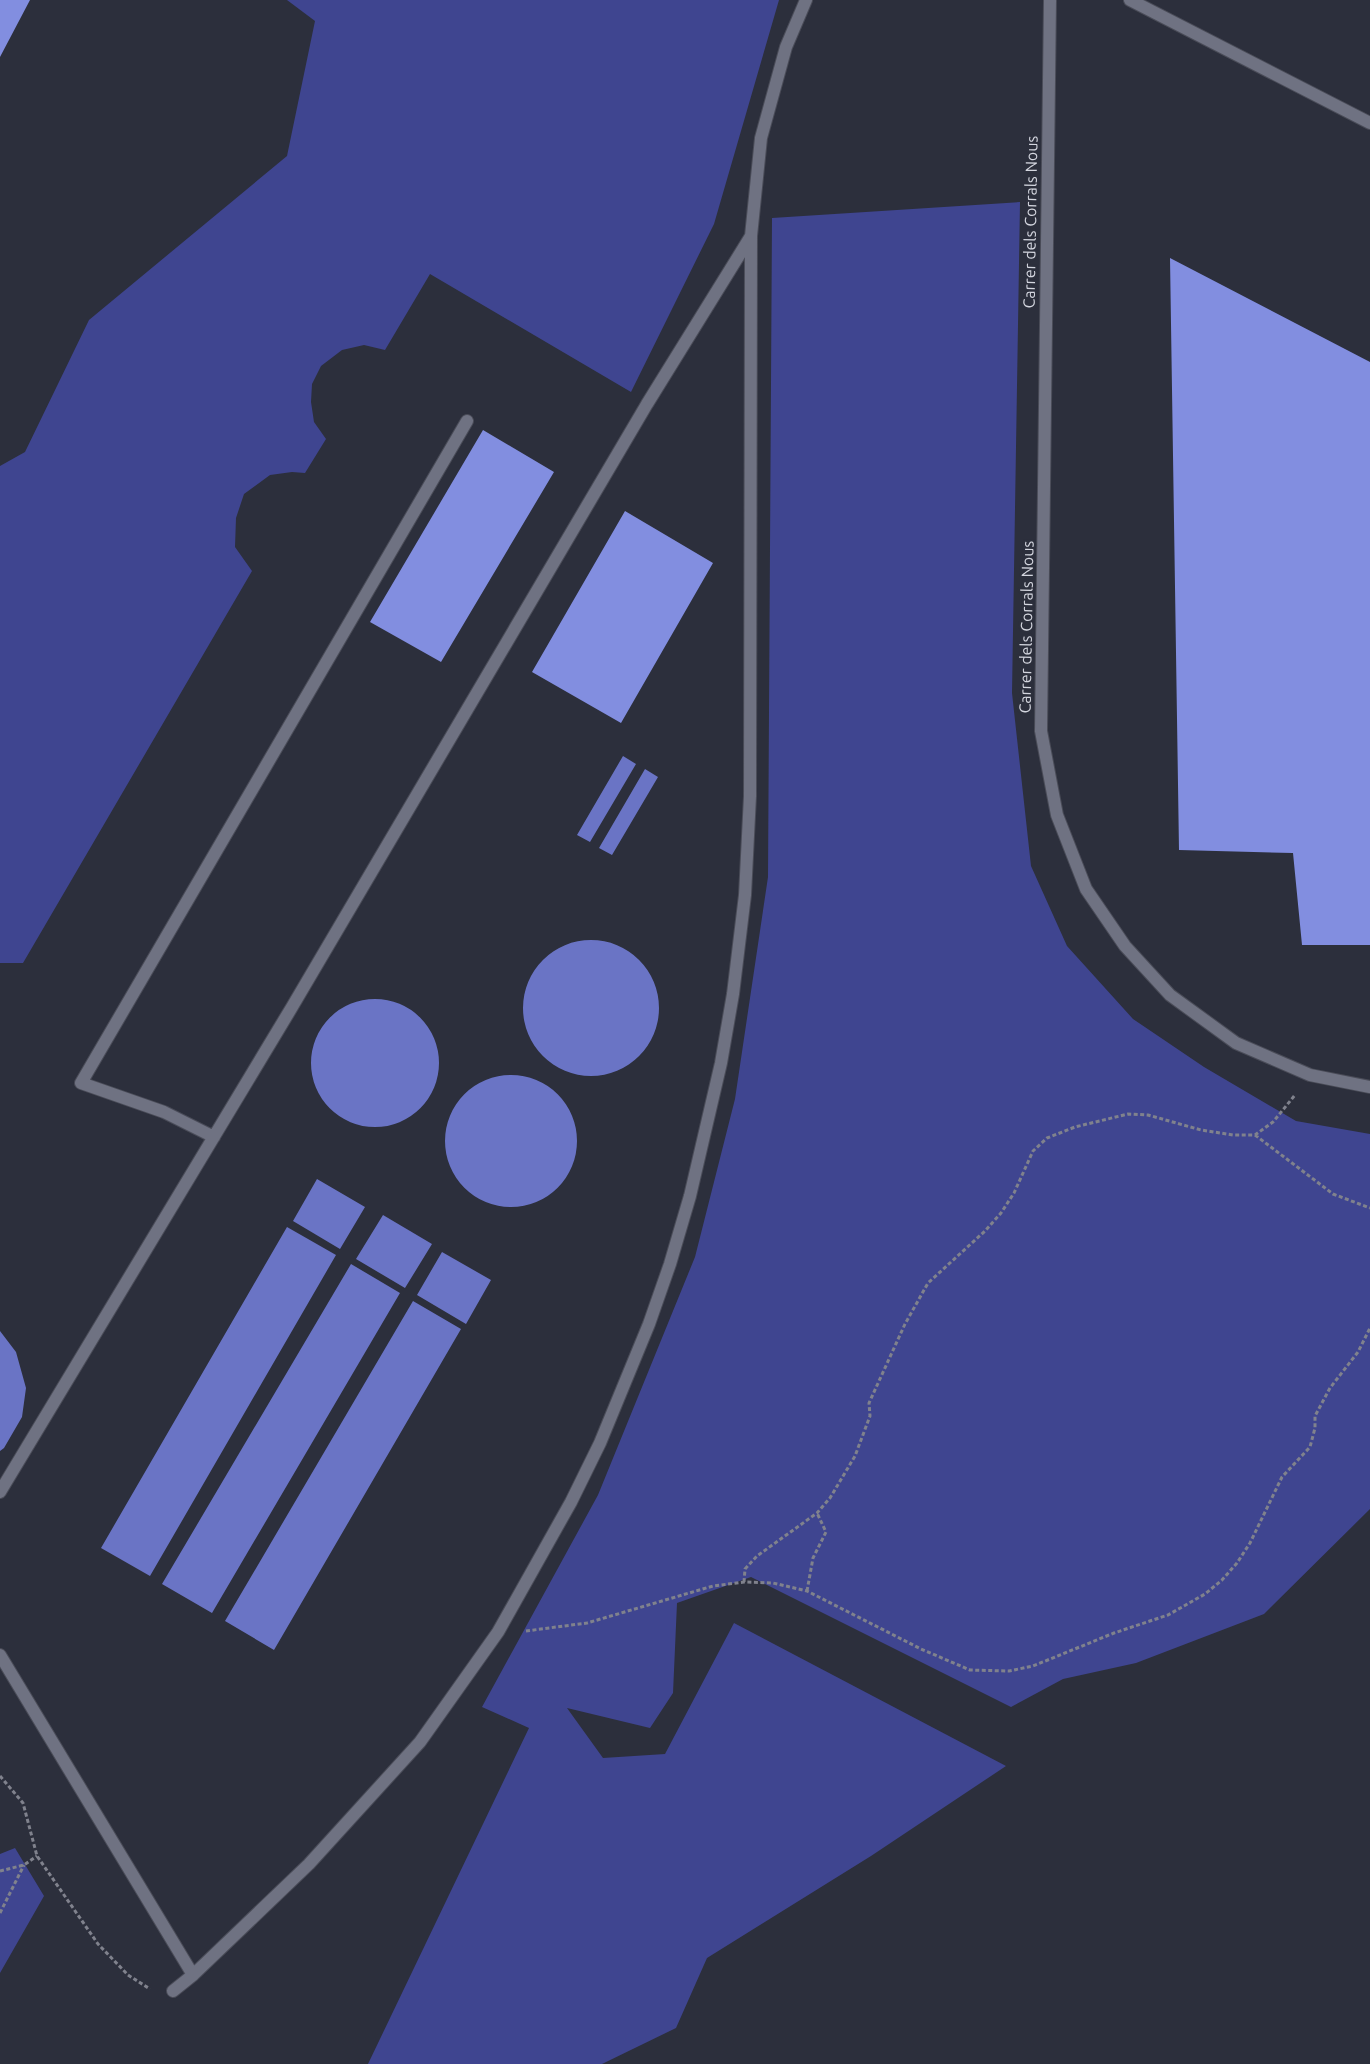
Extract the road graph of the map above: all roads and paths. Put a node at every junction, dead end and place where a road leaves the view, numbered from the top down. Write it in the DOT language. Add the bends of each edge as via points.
graph roads {
  1 [pos="806,0"];
  2 [pos="1050,0"];
  3 [pos="1130,0"];
  4 [pos="1370,123"];
  5 [pos="751,236"];
  6 [pos="467,421"];
  7 [pos="1310,1075"];
  8 [pos="1370,1087"];
  9 [pos="1256,1135"];
  10 [pos="214,1137"];
  11 [pos="1370,1208"];
  12 [pos="1370,1328"];
  13 [pos="0,1492"];
  14 [pos="817,1513"];
  15 [pos="744,1582"];
  16 [pos="807,1591"];
  17 [pos="498,1632"];
  18 [pos="0,1655"];
  19 [pos="0,1776"];
  20 [pos="37,1856"];
  21 [pos="24,1866"];
  22 [pos="0,1871"];
  23 [pos="0,1913"];
  24 [pos="193,1975"];
  25 [pos="173,1991"];
  1 -- 5 [label="street" via="786,47 761,138"];
  2 -- 7 [label="street, Carrer dels Corrals Nous" via="1041,731 1057,815 1086,889 1125,946 1170,995 1236,1044"];
  3 -- 4 [label="street"];
  5 -- 10 [label="street" via="647,404"];
  5 -- 17 [label="street" via="750,796 745,895 721,1064 690,1196 649,1324 600,1443 571,1502"];
  6 -- 10 [label="street" via="81,1083 164,1112"];
  7 -- 8 [label="street, Carrer dels Corrals Nous"];
  7 -- 9 [label="path" via="1274,1122"];
  9 -- 11 [label="path" via="1333,1194"];
  9 -- 14 [label="path" via="1201,1130 1148,1115 1128,1114 1075,1127 1047,1138 1033,1151 1001,1213 928,1284 905,1324 869,1403 870,1416 855,1456"];
  10 -- 13 [label="street"];
  12 -- 16 [label="path" via="1358,1352 1330,1388 1315,1416 1310,1447 1282,1476 1237,1563 1205,1594 1168,1615 1033,1666 1009,1671 970,1670"];
  14 -- 15 [label="path" via="757,1556 745,1569"];
  14 -- 16 [label="path" via="826,1532 813,1558"];
  15 -- 16 [label="path" via="773,1583"];
  15 -- 17 [label="path" via="713,1586 587,1623"];
  17 -- 24 [label="street" via="420,1742 309,1864"];
  18 -- 24 [label="street"];
  19 -- 20 [label="path" via="23,1804"];
  20 -- 21 [label="path"];
  20 -- 25 [label="path" via="98,1944 128,1975 146,1988 160,1993"];
  21 -- 22 [label="path"];
  21 -- 23 [label="path"];
  24 -- 25 [label="street"];
}
